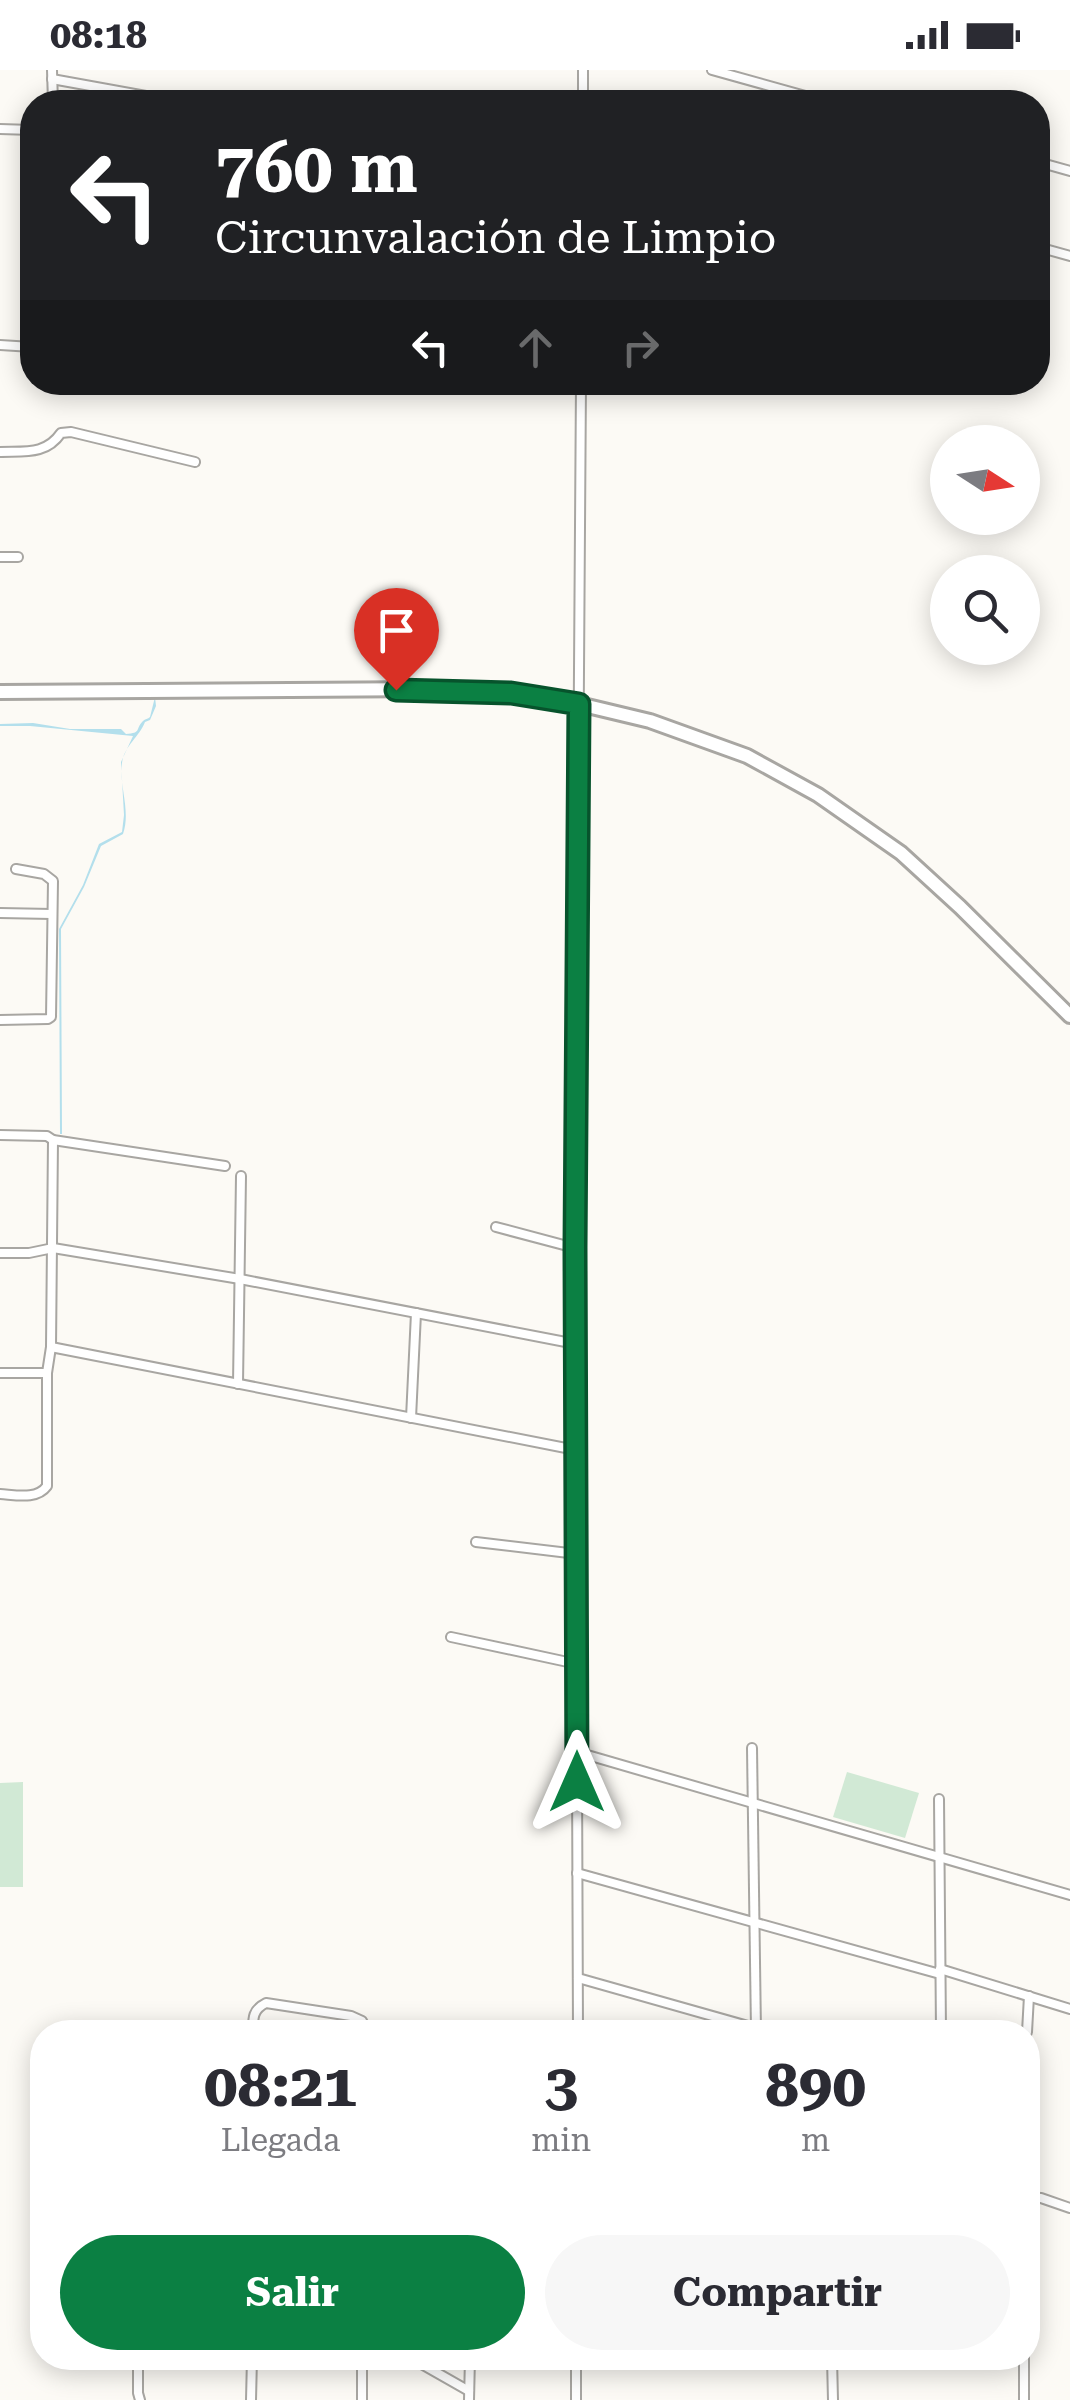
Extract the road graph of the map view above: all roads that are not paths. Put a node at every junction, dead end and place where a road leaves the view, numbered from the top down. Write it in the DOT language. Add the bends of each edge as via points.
graph roads {
  1 [pos="712,70"];
  2 [pos="52,74"];
  3 [pos="125,90"];
  4 [pos="784,90"];
  5 [pos="582,395"];
  6 [pos="0,452"];
  7 [pos="195,462"];
  8 [pos="0,556"];
  9 [pos="18,557"];
  10 [pos="0,692"];
  11 [pos="579,704"];
  12 [pos="16,869"];
  13 [pos="0,913"];
  14 [pos="52,914"];
  15 [pos="1070,1016"];
  16 [pos="0,1020"];
  17 [pos="0,1135"];
  18 [pos="52,1140"];
  19 [pos="225,1166"];
  20 [pos="241,1176"];
  21 [pos="496,1227"];
  22 [pos="52,1248"];
  23 [pos="575,1248"];
  24 [pos="0,1253"];
  25 [pos="240,1279"];
  26 [pos="416,1312"];
  27 [pos="576,1344"];
  28 [pos="50,1347"];
  29 [pos="0,1373"];
  30 [pos="46,1373"];
  31 [pos="238,1384"];
  32 [pos="411,1418"];
  33 [pos="576,1450"];
  34 [pos="0,1494"];
  35 [pos="476,1542"];
  36 [pos="577,1554"];
  37 [pos="451,1637"];
  38 [pos="577,1664"];
  39 [pos="752,1748"];
  40 [pos="577,1752"];
  41 [pos="939,1799"];
  42 [pos="752,1804"];
  43 [pos="939,1858"];
  44 [pos="578,1873"];
  45 [pos="1070,1895"];
  46 [pos="754,1922"];
  47 [pos="940,1972"];
  48 [pos="578,1978"];
  49 [pos="1028,1996"];
  50 [pos="1070,2009"];
  51 [pos="253,2020"];
  52 [pos="358,2020"];
  53 [pos="578,2020"];
  54 [pos="719,2020"];
  55 [pos="756,2020"];
  56 [pos="941,2020"];
  57 [pos="1027,2020"];
  58 [pos="1040,2198"];
  59 [pos="1070,2208"];
  60 [pos="138,2370"];
  61 [pos="252,2370"];
  62 [pos="362,2370"];
  63 [pos="430,2370"];
  64 [pos="470,2370"];
  65 [pos="576,2370"];
  66 [pos="832,2370"];
  67 [pos="1024,2370"];
  68 [pos="469,2395"];
  69 [pos="140,2400"];
  70 [pos="251,2400"];
  71 [pos="362,2400"];
  72 [pos="479,2400"];
  73 [pos="576,2400"];
  74 [pos="832,2400"];
  75 [pos="1024,2400"];
  1 -- 4 [label="street"];
  2 -- 3 [label="street"];
  5 -- 11 [label="street"];
  6 -- 7 [label="street" via="42,449 72,432"];
  8 -- 9 [label="street"];
  10 -- 11 [label="highway" via="433,689"];
  11 -- 15 [label="highway" via="747,756 818,795 901,853"];
  11 -- 23 [label="street"];
  12 -- 14 [label="street" via="51,879"];
  13 -- 14 [label="street"];
  14 -- 16 [label="street" via="50,1018"];
  17 -- 18 [label="street"];
  18 -- 19 [label="street"];
  18 -- 22 [label="street"];
  20 -- 25 [label="street"];
  21 -- 23 [label="street"];
  22 -- 24 [label="street"];
  22 -- 25 [label="street"];
  22 -- 28 [label="street"];
  23 -- 27 [label="street"];
  25 -- 26 [label="street"];
  25 -- 31 [label="street"];
  26 -- 27 [label="street"];
  26 -- 32 [label="street"];
  27 -- 33 [label="street"];
  28 -- 30 [label="street"];
  28 -- 31 [label="street"];
  29 -- 30 [label="street"];
  30 -- 34 [label="street" via="47,1486 33,1495"];
  31 -- 32 [label="street"];
  32 -- 33 [label="street"];
  33 -- 36 [label="street"];
  35 -- 36 [label="street"];
  36 -- 38 [label="street"];
  37 -- 38 [label="street"];
  38 -- 40 [label="street"];
  39 -- 42 [label="street"];
  40 -- 42 [label="street"];
  40 -- 44 [label="street"];
  41 -- 43 [label="street"];
  42 -- 43 [label="street"];
  42 -- 46 [label="street"];
  43 -- 45 [label="street"];
  43 -- 47 [label="street"];
  44 -- 46 [label="street"];
  44 -- 48 [label="street"];
  46 -- 47 [label="street"];
  46 -- 55 [label="street"];
  47 -- 49 [label="street"];
  47 -- 56 [label="street"];
  48 -- 53 [label="street"];
  48 -- 54 [label="street"];
  49 -- 50 [label="street"];
  49 -- 57 [label="street"];
  51 -- 52 [label="street" via="266,2003"];
  58 -- 59 [label="street"];
  60 -- 69 [label="street"];
  61 -- 70 [label="street"];
  62 -- 71 [label="street"];
  63 -- 68 [label="street"];
  64 -- 68 [label="street"];
  65 -- 73 [label="street"];
  66 -- 74 [label="street"];
  67 -- 75 [label="street"];
  68 -- 72 [label="street"];
}
